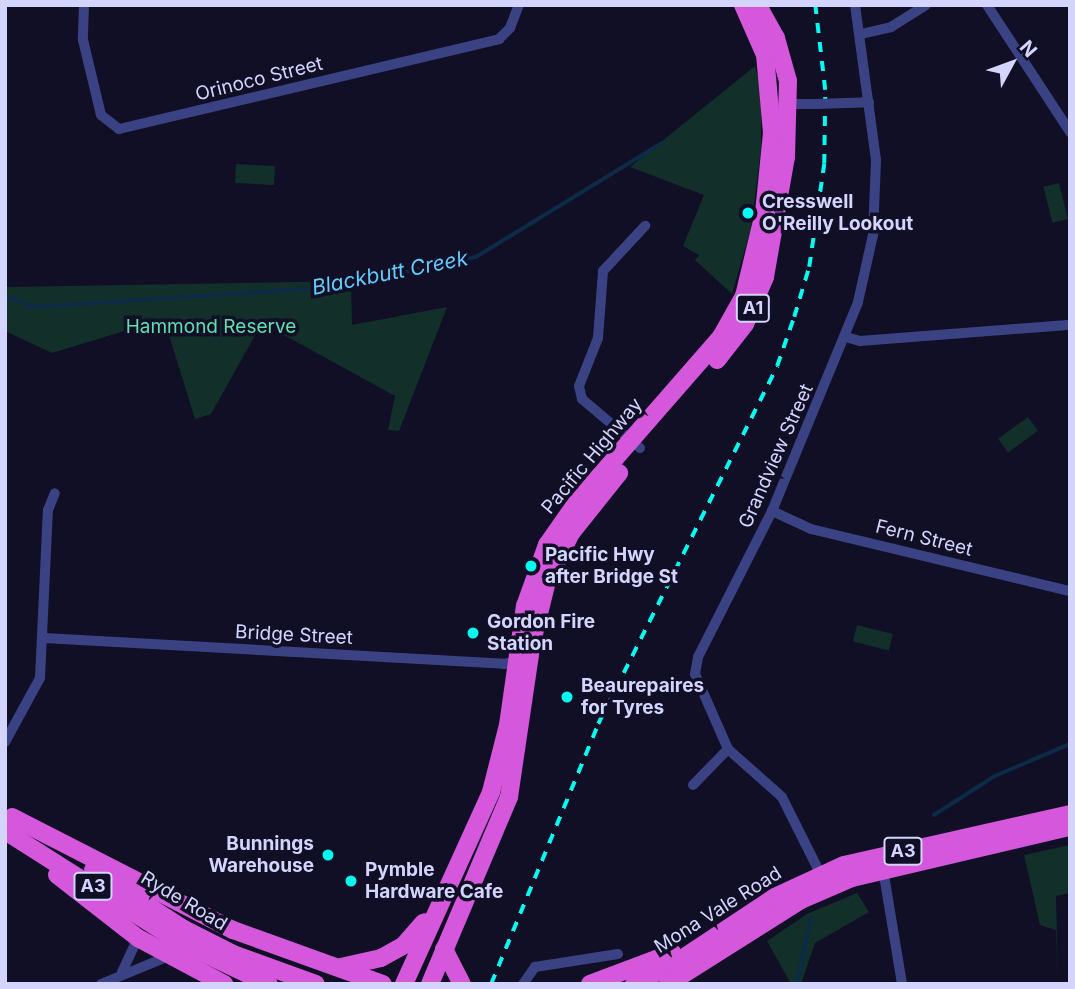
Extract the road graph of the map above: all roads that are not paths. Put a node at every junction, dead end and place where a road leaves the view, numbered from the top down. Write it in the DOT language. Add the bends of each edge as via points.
graph roads {
  1 [pos="84,5"];
  2 [pos="519,5"];
  3 [pos="743,5"];
  4 [pos="758,5"];
  5 [pos="855,5"];
  6 [pos="926,5"];
  7 [pos="987,5"];
  8 [pos="861,34"];
  9 [pos="869,102"];
  10 [pos="781,104"];
  11 [pos="1070,132"];
  12 [pos="645,226"];
  13 [pos="1070,325"];
  14 [pos="846,338"];
  15 [pos="636,445"];
  16 [pos="55,493"];
  17 [pos="772,511"];
  18 [pos="1070,591"];
  19 [pos="44,638"];
  20 [pos="532,643"];
  21 [pos="515,665"];
  22 [pos="5,742"];
  23 [pos="728,749"];
  24 [pos="693,785"];
  25 [pos="1070,814"];
  26 [pos="7,824"];
  27 [pos="1070,828"];
  28 [pos="883,869"];
  29 [pos="821,874"];
  30 [pos="437,909"];
  31 [pos="749,923"];
  32 [pos="138,938"];
  33 [pos="444,949"];
  34 [pos="618,954"];
  35 [pos="169,956"];
  36 [pos="338,968"];
  37 [pos="122,972"];
  38 [pos="101,984"];
  39 [pos="224,984"];
  40 [pos="269,984"];
  41 [pos="316,984"];
  42 [pos="357,984"];
  43 [pos="383,984"];
  44 [pos="404,984"];
  45 [pos="429,984"];
  46 [pos="462,984"];
  47 [pos="523,984"];
  48 [pos="590,984"];
  49 [pos="634,984"];
  50 [pos="668,984"];
  51 [pos="687,984"];
  52 [pos="902,984"];
  1 -- 2 [label="street, Orinoco Street" via="83,40 101,116 119,129 499,39 510,28"];
  3 -- 10 [label="highway, Pacific Highway / A1"];
  4 -- 10 [label="highway, Pacific Highway / A1" via="784,61"];
  5 -- 8 [label="street, Grandview Street"];
  6 -- 8 [label="street" via="891,27"];
  7 -- 11 [label="street"];
  8 -- 9 [label="street, Grandview Street"];
  9 -- 10 [label="street, bridge"];
  9 -- 14 [label="street, Grandview Street" via="876,160 873,235"];
  10 -- 15 [label="highway, Pacific Highway / A1" via="773,246 756,301 733,341"];
  12 -- 15 [label="street" via="603,271 598,338 579,386 582,399"];
  13 -- 14 [label="street" via="860,341"];
  14 -- 17 [label="street, Grandview Street"];
  15 -- 20 [label="highway, Pacific Highway / A1" via="558,554 539,605"];
  15 -- 21 [label="highway, Pacific Highway / A1" via="577,502 547,545 525,606"];
  16 -- 19 [label="street" via="48,510"];
  17 -- 18 [label="street, Fern Street" via="811,529"];
  17 -- 23 [label="street, Grandview Street" via="695,665"];
  19 -- 21 [label="street, Bridge Street"];
  19 -- 22 [label="street" via="40,678"];
  20 -- 21 [label="street"];
  20 -- 33 [label="highway, Pacific Highway / A1" via="509,797 477,882"];
  21 -- 30 [label="highway, Pacific Highway / A1" via="508,725 494,782"];
  23 -- 24 [label="street"];
  23 -- 29 [label="street, Grandview Street" via="782,797"];
  25 -- 29 [label="highway, Mona Vale Road / A3" via="844,864"];
  26 -- 32 [label="highway"];
  26 -- 36 [label="highway" via="233,930"];
  26 -- 40 [label="highway, Ryde Road / A3" via="180,942"];
  26 -- 41 [label="highway, Ryde Road / A3" via="182,928 233,954"];
  27 -- 28 [label="highway, Mona Vale Road / A3"];
  28 -- 31 [label="highway, Mona Vale Road / A3"];
  28 -- 52 [label="street"];
  29 -- 31 [label="highway, Mona Vale Road / A3"];
  30 -- 36 [label="highway" via="404,945 369,962"];
  30 -- 44 [label="highway, Pacific Highway / A1"];
  31 -- 48 [label="highway"];
  31 -- 49 [label="highway, Mona Vale Road / A3"];
  31 -- 50 [label="highway, Mona Vale Road / A3"];
  31 -- 51 [label="highway" via="730,954"];
  32 -- 35 [label="highway"];
  32 -- 37 [label="street"];
  33 -- 45 [label="highway, Pacific Highway / A1"];
  33 -- 46 [label="highway"];
  34 -- 47 [label="street" via="535,967"];
  35 -- 37 [label="street"];
  35 -- 39 [label="highway"];
  36 -- 42 [label="highway"];
  36 -- 43 [label="highway"];
  37 -- 38 [label="street"];
}
